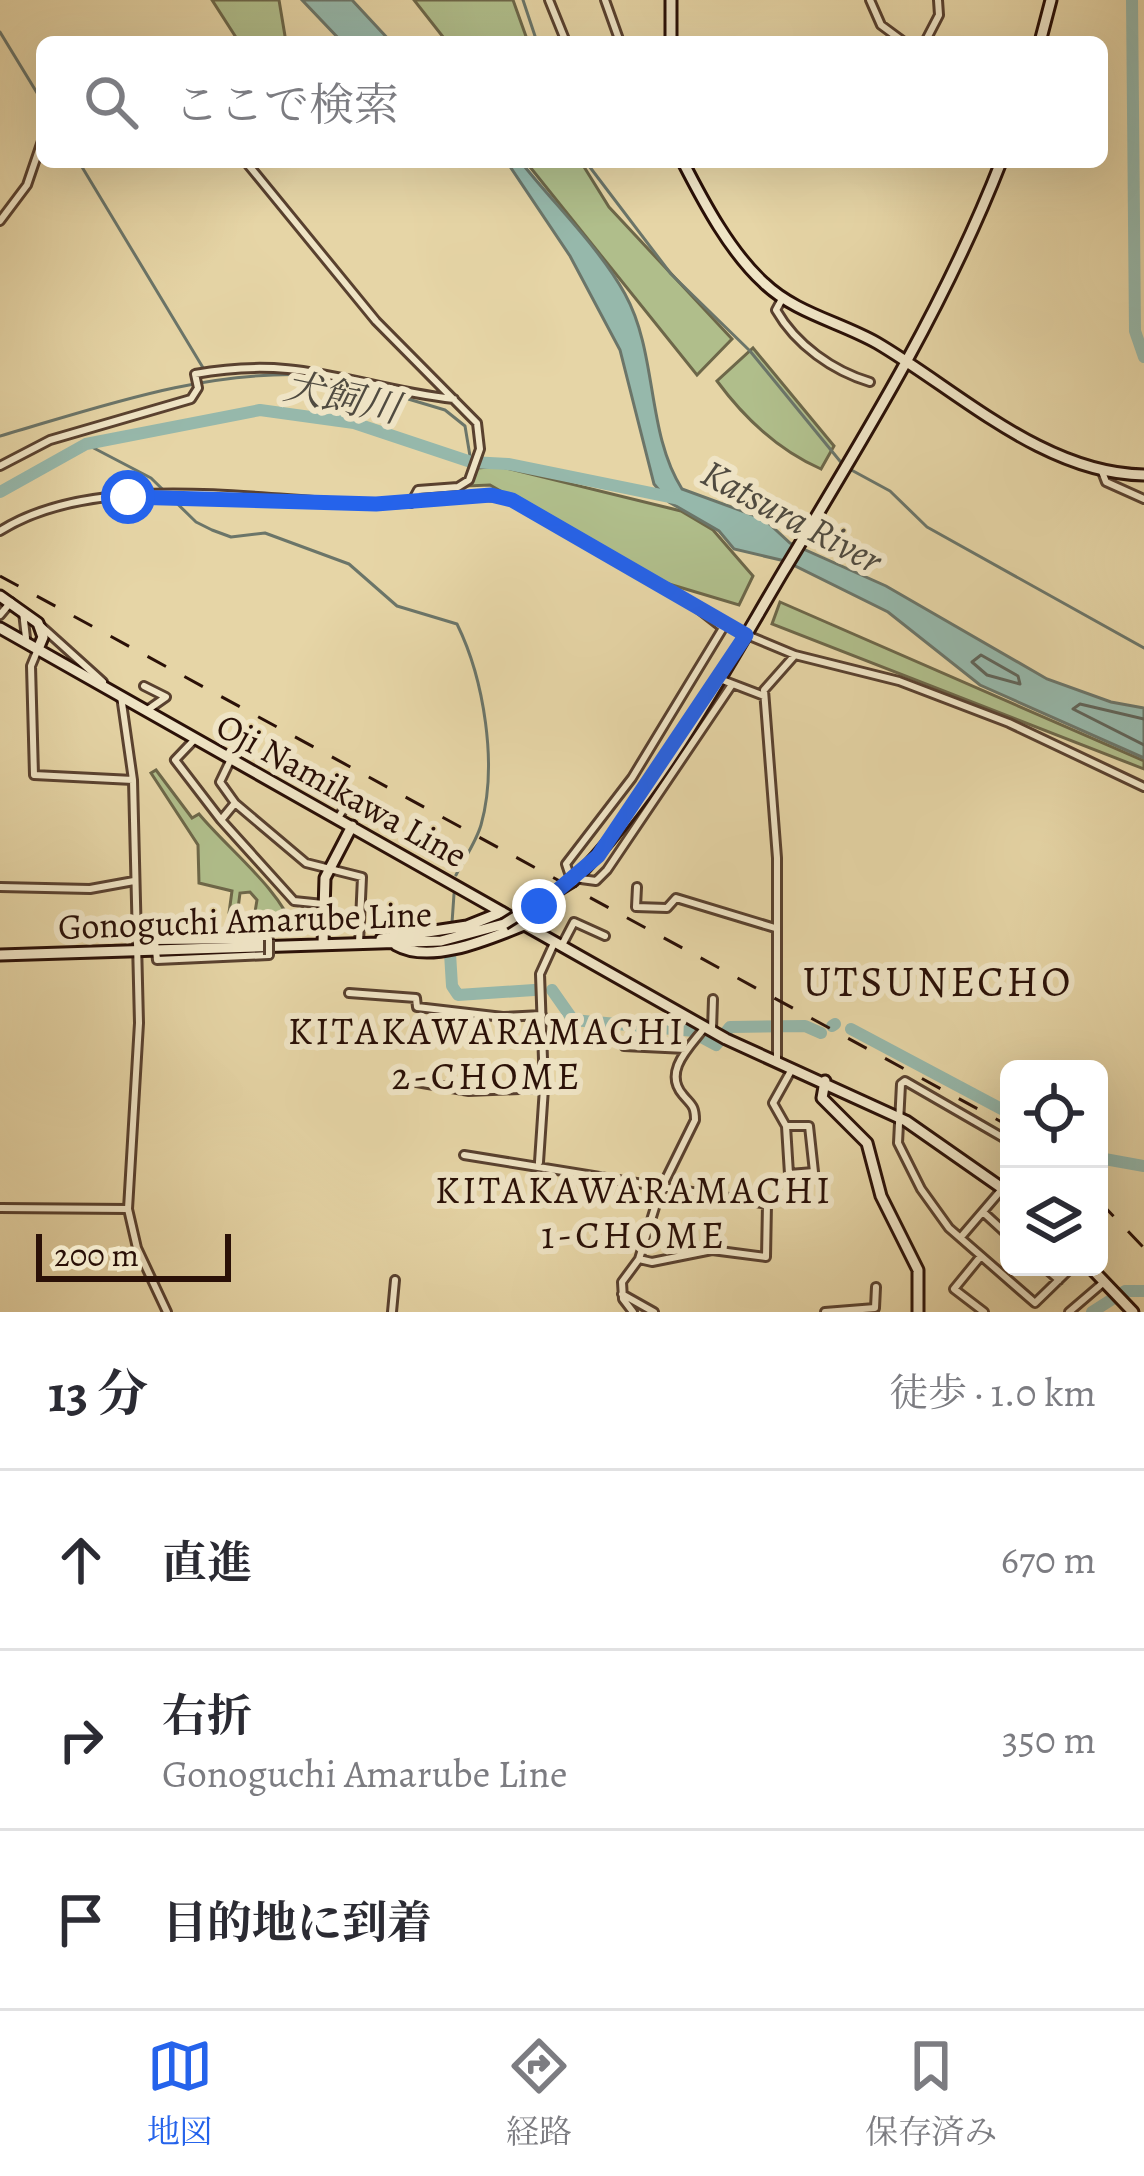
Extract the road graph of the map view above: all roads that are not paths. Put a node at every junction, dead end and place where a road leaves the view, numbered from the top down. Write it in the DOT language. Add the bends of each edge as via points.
graph roads {
  1 [pos="549,0"];
  2 [pos="604,0"];
  3 [pos="671,0"];
  4 [pos="870,0"];
  5 [pos="938,0"];
  6 [pos="1051,0"];
  7 [pos="564,36"];
  8 [pos="618,36"];
  9 [pos="671,36"];
  10 [pos="895,36"];
  11 [pos="928,36"];
  12 [pos="1042,36"];
  13 [pos="36,158"];
  14 [pos="251,168"];
  15 [pos="687,168"];
  16 [pos="997,168"];
  17 [pos="0,220"];
  18 [pos="782,298"];
  19 [pos="907,364"];
  20 [pos="870,382"];
  21 [pos="454,399"];
  22 [pos="0,466"];
  23 [pos="1101,469"];
  24 [pos="1144,475"];
  25 [pos="1144,499"];
  26 [pos="411,503"];
  27 [pos="0,531"];
  28 [pos="5,599"];
  29 [pos="693,603"];
  30 [pos="23,610"];
  31 [pos="0,615"];
  32 [pos="38,622"];
  33 [pos="0,628"];
  34 [pos="746,635"];
  35 [pos="26,638"];
  36 [pos="38,649"];
  37 [pos="795,655"];
  38 [pos="144,686"];
  39 [pos="118,694"];
  40 [pos="764,696"];
  41 [pos="146,711"];
  42 [pos="196,739"];
  43 [pos="232,759"];
  44 [pos="662,774"];
  45 [pos="671,776"];
  46 [pos="133,779"];
  47 [pos="331,784"];
  48 [pos="1144,787"];
  49 [pos="235,803"];
  50 [pos="338,818"];
  51 [pos="221,820"];
  52 [pos="352,826"];
  53 [pos="329,869"];
  54 [pos="574,878"];
  55 [pos="135,881"];
  56 [pos="0,887"];
  57 [pos="637,887"];
  58 [pos="323,904"];
  59 [pos="503,918"];
  60 [pos="525,924"];
  61 [pos="775,928"];
  62 [pos="604,936"];
  63 [pos="362,943"];
  64 [pos="392,943"];
  65 [pos="558,943"];
  66 [pos="322,944"];
  67 [pos="154,951"];
  68 [pos="136,952"];
  69 [pos="0,956"];
  70 [pos="350,993"];
  71 [pos="713,999"];
  72 [pos="542,1015"];
  73 [pos="714,1033"];
  74 [pos="624,1046"];
  75 [pos="688,1049"];
  76 [pos="777,1063"];
  77 [pos="793,1069"];
  78 [pos="399,1079"];
  79 [pos="825,1081"];
  80 [pos="544,1088"];
  81 [pos="900,1118"];
  82 [pos="786,1126"];
  83 [pos="1000,1136"];
  84 [pos="464,1155"];
  85 [pos="539,1163"];
  86 [pos="1000,1182"];
  87 [pos="659,1190"];
  88 [pos="1000,1194"];
  89 [pos="0,1208"];
  90 [pos="128,1209"];
  91 [pos="983,1212"];
  92 [pos="1000,1228"];
  93 [pos="960,1238"];
  94 [pos="981,1256"];
  95 [pos="640,1259"];
  96 [pos="1054,1276"];
  97 [pos="1062,1276"];
  98 [pos="1098,1276"];
  99 [pos="395,1280"];
  100 [pos="1058,1280"];
  101 [pos="1104,1282"];
  102 [pos="876,1287"];
  103 [pos="621,1294"];
  104 [pos="966,1298"];
  105 [pos="1034,1303"];
  106 [pos="166,1312"];
  107 [pos="392,1312"];
  108 [pos="633,1312"];
  109 [pos="655,1312"];
  110 [pos="825,1312"];
  111 [pos="918,1312"];
  112 [pos="958,1312"];
  113 [pos="984,1312"];
  114 [pos="1028,1312"];
  115 [pos="1069,1312"];
  116 [pos="1132,1312"];
  1 -- 7 [label="street"];
  2 -- 8 [label="street"];
  3 -- 9 [label="main road"];
  4 -- 10 [label="street"];
  5 -- 11 [label="street"];
  6 -- 12 [label="main road"];
  13 -- 17 [label="street"];
  14 -- 21 [label="street" via="376,321"];
  15 -- 18 [label="main road" via="740,255"];
  16 -- 19 [label="main road, Gonoguchi Amarube Line"];
  18 -- 19 [label="main road"];
  18 -- 20 [label="street" via="776,310 797,337 845,374"];
  19 -- 23 [label="main road" via="1010,430"];
  19 -- 34 [label="main road, Gonoguchi Amarube Line"];
  21 -- 22 [label="street" via="319,369 224,369 195,374 190,399 50,440"];
  21 -- 26 [label="street" via="477,423 473,472 458,487 413,492"];
  23 -- 24 [label="main road"];
  23 -- 25 [label="street" via="1106,482"];
  26 -- 27 [label="street" via="128,497 74,505"];
  26 -- 29 [label="street" via="512,500"];
  28 -- 30 [label="main road, Oji Namikawa Line"];
  28 -- 31 [label="street"];
  29 -- 34 [label="street"];
  29 -- 54 [label="street" via="723,628 707,669 643,770 566,864"];
  30 -- 32 [label="main road, Oji Namikawa Line"];
  30 -- 35 [label="street"];
  32 -- 36 [label="main road"];
  32 -- 39 [label="street, Oji Namikawa Line"];
  33 -- 36 [label="main road"];
  34 -- 37 [label="street"];
  34 -- 54 [label="main road, Gonoguchi Amarube Line" via="628,815"];
  36 -- 39 [label="main road"];
  36 -- 46 [label="street" via="31,666 34,775"];
  37 -- 40 [label="street"];
  37 -- 48 [label="street" via="899,681"];
  38 -- 41 [label="street" via="166,697"];
  39 -- 41 [label="main road, Oji Namikawa Line"];
  39 -- 46 [label="street"];
  40 -- 45 [label="street" via="728,684"];
  40 -- 61 [label="street"];
  41 -- 42 [label="main road, Oji Namikawa Line"];
  42 -- 43 [label="main road, Oji Namikawa Line"];
  42 -- 51 [label="street" via="175,760"];
  43 -- 49 [label="street" via="220,782"];
  43 -- 50 [label="main road, Oji Namikawa Line"];
  44 -- 45 [label="street"];
  45 -- 54 [label="street" via="607,870 596,881"];
  46 -- 55 [label="street"];
  47 -- 50 [label="street" via="352,796"];
  49 -- 51 [label="street"];
  49 -- 53 [label="street" via="306,863"];
  50 -- 52 [label="main road, Oji Namikawa Line"];
  51 -- 58 [label="street" via="294,901"];
  52 -- 53 [label="main road"];
  52 -- 59 [label="main road, Oji Namikawa Line"];
  53 -- 58 [label="main road"];
  53 -- 63 [label="street" via="362,877"];
  54 -- 59 [label="main road, Gonoguchi Amarube Line, bridge"];
  55 -- 56 [label="street"];
  55 -- 68 [label="street"];
  57 -- 61 [label="street" via="636,907 667,908 676,898"];
  58 -- 66 [label="main road"];
  59 -- 60 [label="main road, Oji Namikawa Line"];
  59 -- 63 [label="main road"];
  59 -- 64 [label="main road, Gonoguchi Amarube Line" via="441,941"];
  60 -- 64 [label="main road" via="459,947 406,951"];
  60 -- 65 [label="main road, Oji Namikawa Line"];
  61 -- 76 [label="street"];
  62 -- 65 [label="street" via="574,922"];
  63 -- 64 [label="main road, Gonoguchi Amarube Line"];
  63 -- 66 [label="main road, Gonoguchi Amarube Line"];
  65 -- 72 [label="street" via="540,974"];
  65 -- 73 [label="main road, Oji Namikawa Line"];
  66 -- 67 [label="main road, Gonoguchi Amarube Line"];
  67 -- 67 [label="street, bridge" via="155,941 269,940 268,956 158,961"];
  67 -- 68 [label="main road, Gonoguchi Amarube Line"];
  68 -- 69 [label="main road, Gonoguchi Amarube Line"];
  68 -- 90 [label="street"];
  70 -- 72 [label="street" via="503,1017"];
  71 -- 73 [label="street"];
  72 -- 80 [label="street"];
  73 -- 75 [label="street"];
  73 -- 76 [label="main road, Oji Namikawa Line"];
  74 -- 75 [label="street"];
  75 -- 87 [label="street" via="674,1077 695,1120"];
  76 -- 77 [label="main road, Oji Namikawa Line"];
  77 -- 79 [label="main road, Oji Namikawa Line"];
  77 -- 82 [label="street" via="773,1103"];
  78 -- 80 [label="street" via="469,1091"];
  79 -- 81 [label="main road, Oji Namikawa Line"];
  79 -- 111 [label="main road" via="822,1099 867,1143 877,1186 920,1276"];
  80 -- 85 [label="street"];
  81 -- 83 [label="street" via="905,1081"];
  81 -- 86 [label="main road, Oji Namikawa Line"];
  81 -- 93 [label="street" via="898,1143"];
  82 -- 82 [label="street" via="789,1174 814,1172 809,1126"];
  84 -- 85 [label="street"];
  85 -- 87 [label="street"];
  87 -- 95 [label="street"];
  87 -- 95 [label="street" via="766,1204 766,1257 712,1250"];
  88 -- 91 [label="street"];
  89 -- 90 [label="street"];
  90 -- 106 [label="street"];
  91 -- 92 [label="street"];
  91 -- 93 [label="street"];
  93 -- 94 [label="street"];
  94 -- 104 [label="street" via="954,1289"];
  94 -- 105 [label="street"];
  95 -- 103 [label="street"];
  96 -- 100 [label="street"];
  97 -- 100 [label="street"];
  98 -- 101 [label="main road"];
  99 -- 107 [label="street"];
  100 -- 105 [label="street"];
  101 -- 115 [label="street"];
  101 -- 116 [label="main road"];
  102 -- 110 [label="street" via="874,1308"];
  103 -- 108 [label="street"];
  103 -- 109 [label="street"];
  104 -- 112 [label="street"];
  104 -- 113 [label="street"];
  105 -- 114 [label="street"];
}
